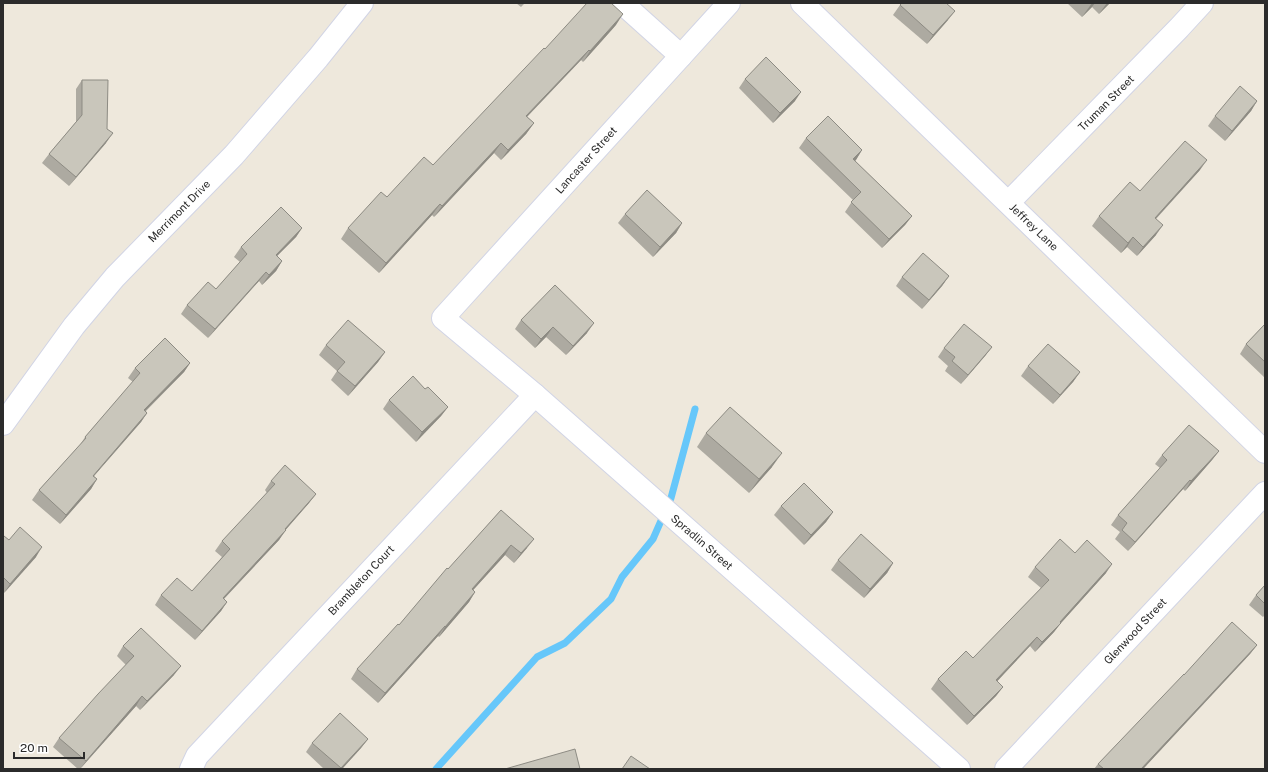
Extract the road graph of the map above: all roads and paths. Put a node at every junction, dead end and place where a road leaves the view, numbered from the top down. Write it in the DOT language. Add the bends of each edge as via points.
graph roads {
  1 [pos="362,3"];
  2 [pos="622,3"];
  3 [pos="729,3"];
  4 [pos="802,3"];
  5 [pos="1202,3"];
  6 [pos="681,56"];
  7 [pos="1008,202"];
  8 [pos="443,318"];
  9 [pos="535,395"];
  10 [pos="3,424"];
  11 [pos="1265,452"];
  12 [pos="1265,493"];
  13 [pos="191,769"];
  14 [pos="959,769"];
  15 [pos="1006,769"];
  1 -- 10 [label="street, Merrimont Drive" via="234,155 115,277 74,326"];
  2 -- 6 [label="street"];
  3 -- 6 [label="street, Lancaster Street"];
  4 -- 7 [label="street, Jeffrey Lane"];
  5 -- 7 [label="street, Truman Street"];
  6 -- 8 [label="street, Lancaster Street"];
  7 -- 11 [label="street, Jeffrey Lane"];
  8 -- 9 [label="street, Spradlin Street"];
  9 -- 13 [label="street, Brambleton Court" via="197,756"];
  9 -- 14 [label="street, Spradlin Street"];
  12 -- 15 [label="street, Glenwood Street"];
}
